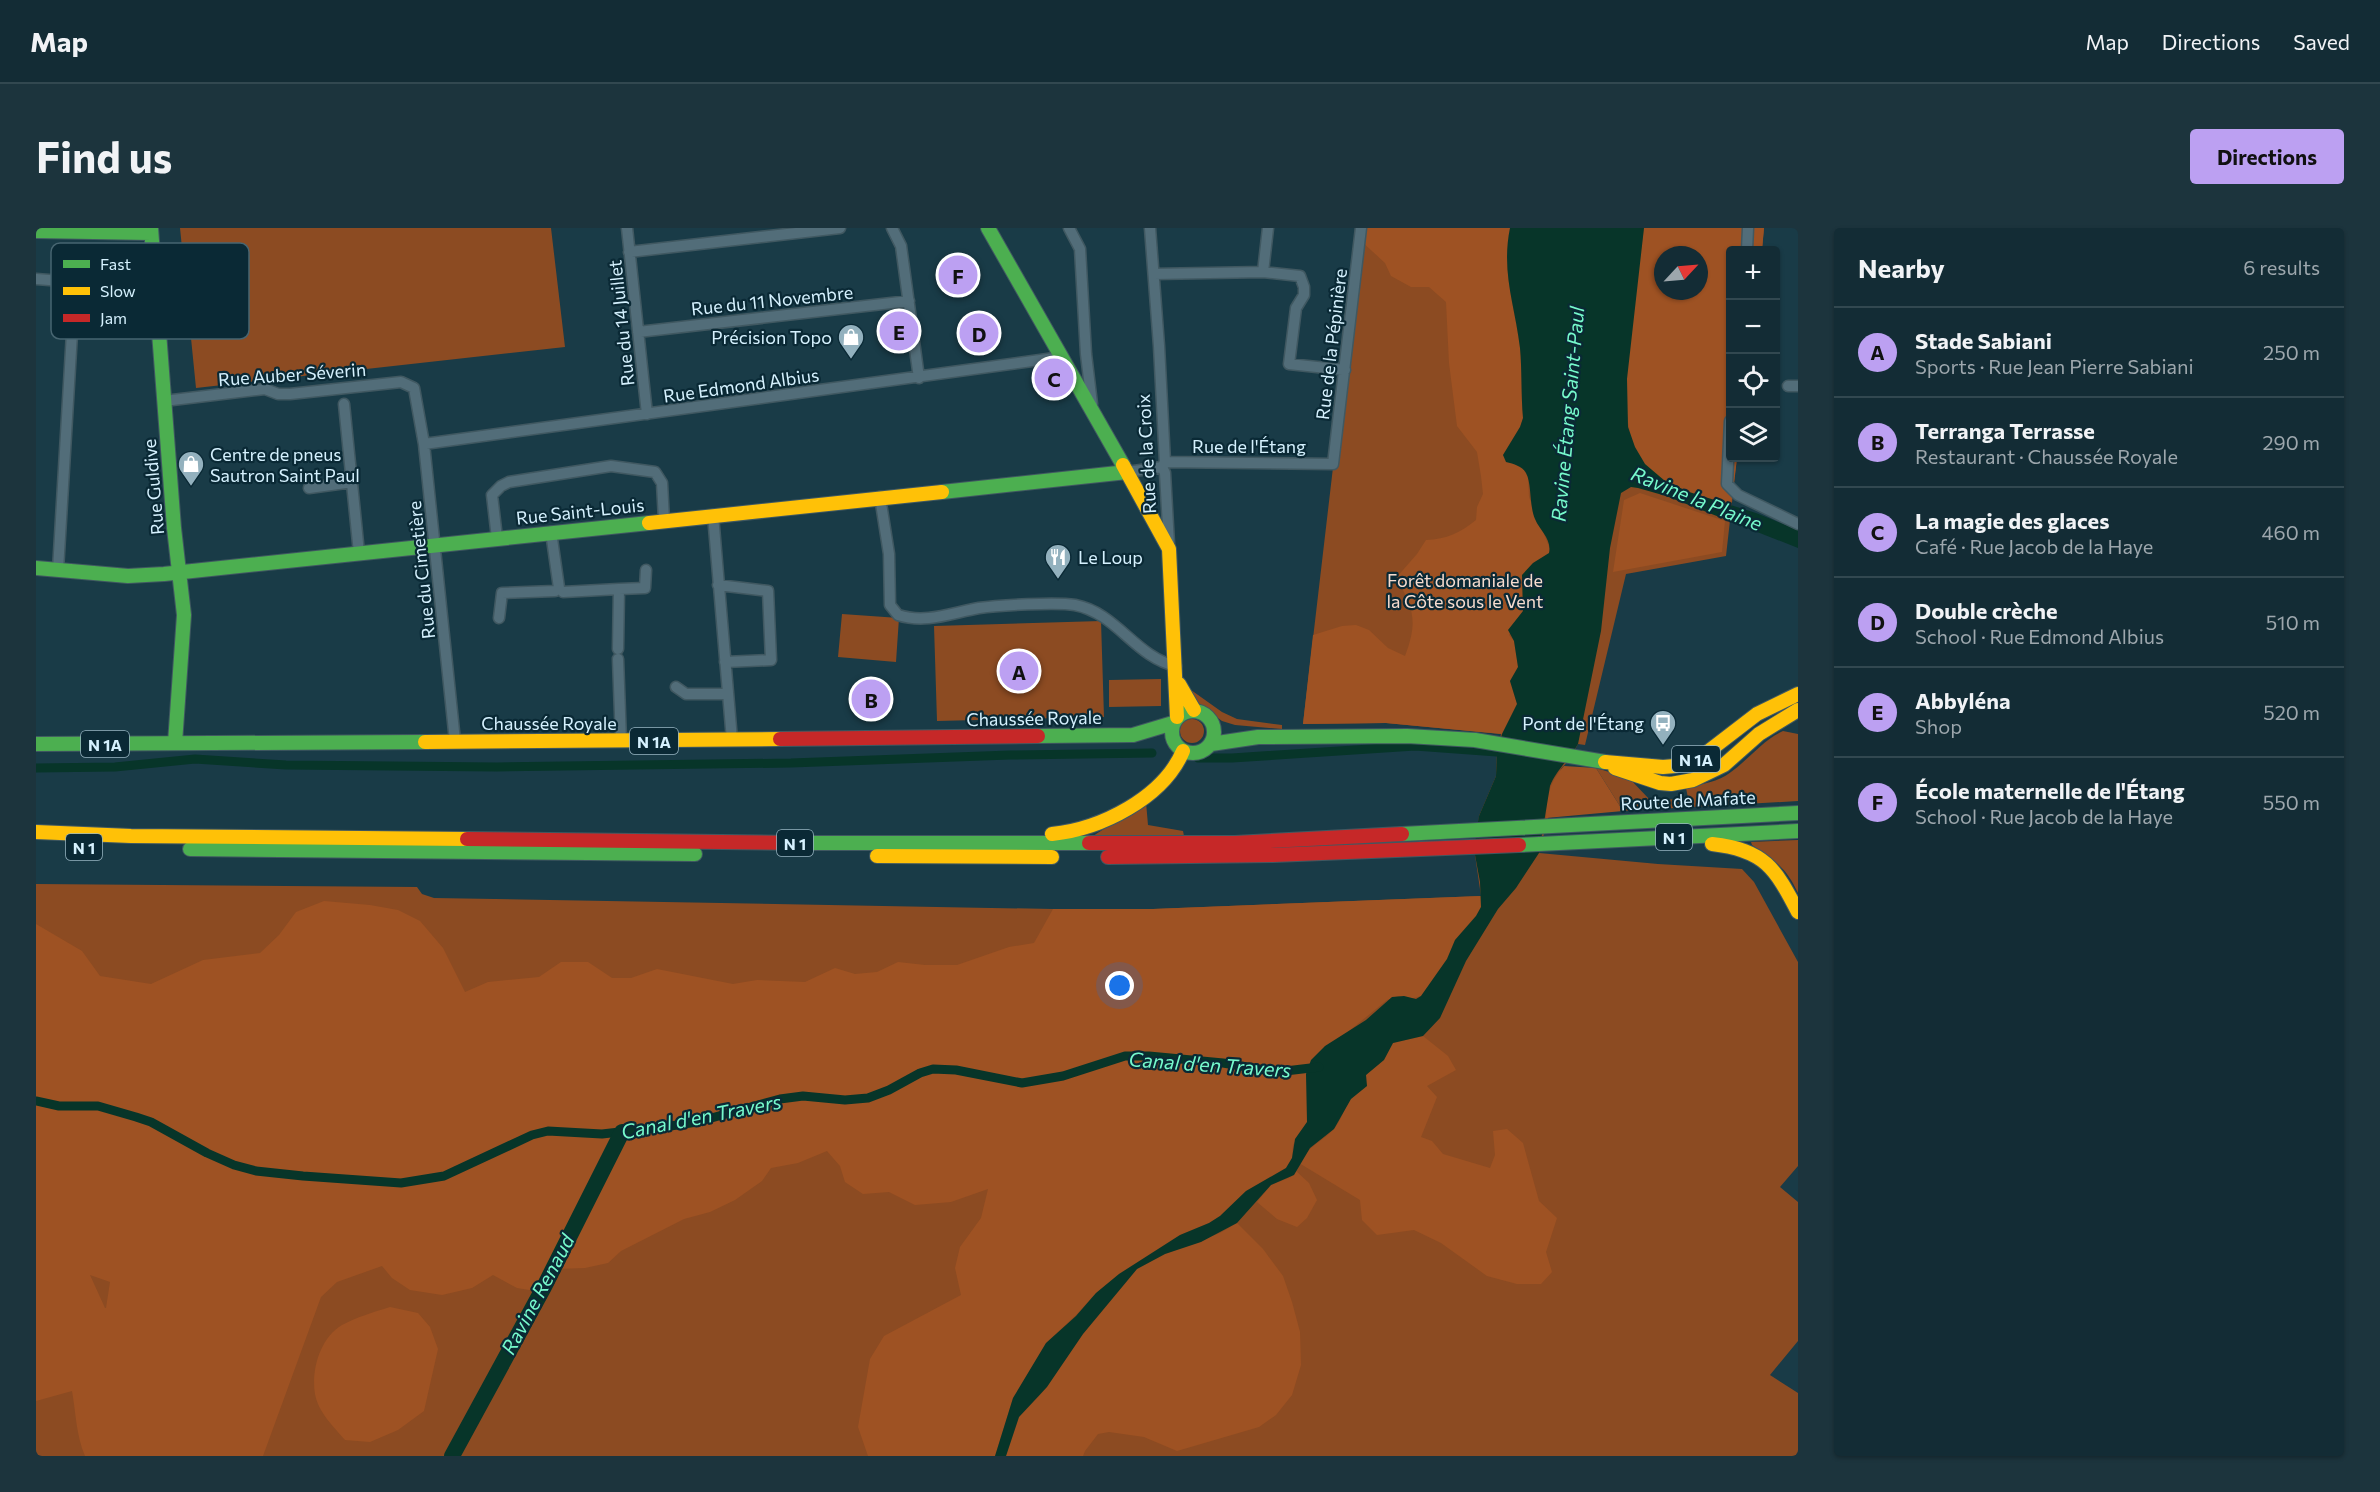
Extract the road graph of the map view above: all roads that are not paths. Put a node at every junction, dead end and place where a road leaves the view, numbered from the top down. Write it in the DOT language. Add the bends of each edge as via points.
graph roads {
  1 [pos="627,228"];
  2 [pos="840,228"];
  3 [pos="892,228"];
  4 [pos="988,228"];
  5 [pos="1069,228"];
  6 [pos="1150,228"];
  7 [pos="1268,228"];
  8 [pos="1361,228"];
  9 [pos="1748,228"];
  10 [pos="107,230"];
  11 [pos="151,230"];
  12 [pos="36,231"];
  13 [pos="1747,246"];
  14 [pos="629,252"];
  15 [pos="1263,272"];
  16 [pos="1154,274"];
  17 [pos="36,279"];
  18 [pos="51,280"];
  19 [pos="909,301"];
  20 [pos="638,332"];
  21 [pos="72,339"];
  22 [pos="159,339"];
  23 [pos="1086,354"];
  24 [pos="1064,361"];
  25 [pos="1344,370"];
  26 [pos="919,378"];
  27 [pos="417,395"];
  28 [pos="164,401"];
  29 [pos="344,404"];
  30 [pos="1093,410"];
  31 [pos="647,414"];
  32 [pos="424,444"];
  33 [pos="1728,462"];
  34 [pos="1163,464"];
  35 [pos="1334,464"];
  36 [pos="1127,471"];
  37 [pos="353,482"];
  38 [pos="309,488"];
  39 [pos="880,497"];
  40 [pos="712,515"];
  41 [pos="664,520"];
  42 [pos="1798,524"];
  43 [pos="551,532"];
  44 [pos="497,538"];
  45 [pos="435,545"];
  46 [pos="1169,549"];
  47 [pos="359,553"];
  48 [pos="36,568"];
  49 [pos="58,570"];
  50 [pos="646,570"];
  51 [pos="179,572"];
  52 [pos="718,585"];
  53 [pos="619,589"];
  54 [pos="559,590"];
  55 [pos="499,618"];
  56 [pos="725,662"];
  57 [pos="1176,672"];
  58 [pos="676,687"];
  59 [pos="728,694"];
  60 [pos="1798,694"];
  61 [pos="1194,710"];
  62 [pos="1798,710"];
  63 [pos="1175,720"];
  64 [pos="1213,724"];
  65 [pos="1133,735"];
  66 [pos="1258,736"];
  67 [pos="732,740"];
  68 [pos="454,741"];
  69 [pos="621,741"];
  70 [pos="175,743"];
  71 [pos="36,744"];
  72 [pos="1211,744"];
  73 [pos="1179,748"];
  74 [pos="1597,761"];
  75 [pos="1798,813"];
  76 [pos="1798,831"];
  77 [pos="36,832"];
  78 [pos="1617,840"];
  79 [pos="982,842"];
  80 [pos="36,846"];
  81 [pos="1064,857"];
  82 [pos="1098,857"];
  83 [pos="1798,912"];
  1 -- 14 [label="street, Rue du 14 Juillet"];
  2 -- 14 [label="street"];
  3 -- 19 [label="street" via="901,246"];
  4 -- 24 [label="main road"];
  5 -- 23 [label="street" via="1080,249"];
  6 -- 16 [label="street, Rue de la Croix"];
  7 -- 15 [label="street"];
  8 -- 25 [label="street, Rue de la Pépinière"];
  9 -- 13 [label="street"];
  10 -- 11 [label="main road"];
  10 -- 12 [label="main road"];
  14 -- 20 [label="street, Rue du 14 Juillet"];
  15 -- 16 [label="street"];
  15 -- 25 [label="street" via="1300,276 1304,286 1304,295 1296,308 1289,364"];
  16 -- 34 [label="street, Rue de la Croix"];
  17 -- 18 [label="street"];
  19 -- 20 [label="street, Rue du 11 Novembre"];
  19 -- 26 [label="street"];
  20 -- 31 [label="street, Rue du 14 Juillet"];
  21 -- 49 [label="street"];
  22 -- 28 [label="main road, Rue Guldive"];
  23 -- 24 [label="street, Rue Edmond Albius"];
  23 -- 30 [label="street"];
  24 -- 26 [label="street, Rue Edmond Albius"];
  24 -- 30 [label="main road"];
  25 -- 35 [label="street, Rue de la Pépinière"];
  26 -- 31 [label="street, Rue Edmond Albius"];
  27 -- 28 [label="street, Rue Auber Séverin" via="414,388 401,382 290,394 265,389"];
  27 -- 32 [label="street, Rue du Cimetière"];
  28 -- 51 [label="main road, Rue Guldive"];
  29 -- 37 [label="street, Rue Auber Séverin"];
  30 -- 36 [label="main road"];
  31 -- 32 [label="street, Rue Edmond Albius"];
  32 -- 45 [label="street, Rue du Cimetière"];
  33 -- 42 [label="street" via="1727,484 1738,495"];
  34 -- 35 [label="street, Rue de l'Étang"];
  34 -- 36 [label="street, Rue de l'Étang"];
  34 -- 46 [label="street, Rue de la Croix"];
  36 -- 39 [label="main road, Rue Saint-Louis"];
  36 -- 46 [label="main road"];
  37 -- 38 [label="street"];
  37 -- 47 [label="street, Rue Auber Séverin"];
  39 -- 40 [label="main road, Rue Saint-Louis"];
  39 -- 57 [label="street" via="889,554 890,605 898,615 921,620 980,608 1075,605 1102,615"];
  40 -- 41 [label="main road, Rue Saint-Louis"];
  40 -- 52 [label="street"];
  41 -- 43 [label="main road, Rue Saint-Louis"];
  41 -- 44 [label="street" via="662,483 655,472 611,466 501,486 492,495"];
  43 -- 44 [label="main road, Rue Saint-Louis"];
  43 -- 54 [label="street"];
  44 -- 45 [label="main road, Rue Saint-Louis"];
  45 -- 47 [label="main road, Rue Saint-Louis"];
  45 -- 68 [label="street, Rue du Cimetière"];
  46 -- 57 [label="main road, Rue de la Croix"];
  47 -- 51 [label="main road, Rue Saint-Louis"];
  48 -- 49 [label="main road, Rue Saint-Louis"];
  49 -- 51 [label="main road, Rue Saint-Louis" via="128,576"];
  50 -- 53 [label="street" via="645,588"];
  51 -- 70 [label="main road, Rue Guldive" via="184,628"];
  52 -- 56 [label="street"];
  52 -- 56 [label="street" via="768,591 771,660"];
  53 -- 54 [label="street"];
  53 -- 69 [label="street"];
  54 -- 55 [label="street" via="502,593"];
  56 -- 59 [label="street"];
  57 -- 61 [label="main road, Rue de la Croix"];
  57 -- 63 [label="main road, Rue de la Croix"];
  58 -- 59 [label="street" via="686,694"];
  59 -- 67 [label="street"];
  60 -- 74 [label="main road, N 1A" via="1757,714 1690,761 1664,767"];
  61 -- 63 [label="main road"];
  61 -- 64 [label="main road" via="1206,714"];
  62 -- 74 [label="main road, N 1A" via="1759,734 1724,765 1686,782 1660,783"];
  63 -- 65 [label="main road, Chaussée Royale / N 1A"];
  63 -- 73 [label="main road" via="1173,738"];
  64 -- 66 [label="main road, N 1A"];
  64 -- 72 [label="main road"];
  65 -- 67 [label="main road, Chaussée Royale / N 1A"];
  65 -- 73 [label="main road, Chaussée Royale / N 1A"];
  66 -- 72 [label="main road, N 1A"];
  66 -- 74 [label="main road, N 1A" via="1475,740"];
  67 -- 69 [label="main road, Chaussée Royale / N 1A"];
  68 -- 69 [label="main road, Chaussée Royale / N 1A"];
  68 -- 70 [label="main road, Chaussée Royale / N 1A"];
  70 -- 71 [label="main road, Chaussée Royale / N 1A"];
  72 -- 73 [label="main road" via="1201,752 1189,753"];
  73 -- 79 [label="main road" via="1178,765 1162,783 1102,820 1071,832"];
  75 -- 79 [label="main road, Route de Mafate / N 1" via="1235,843"];
  76 -- 78 [label="main road, Route de Mafate / N 1"];
  77 -- 79 [label="main road, N 1"];
  78 -- 82 [label="main road, Route de Mafate / N 1" via="1342,855"];
  78 -- 83 [label="main road" via="1745,849 1771,866"];
  80 -- 81 [label="main road, N 1"];
}
